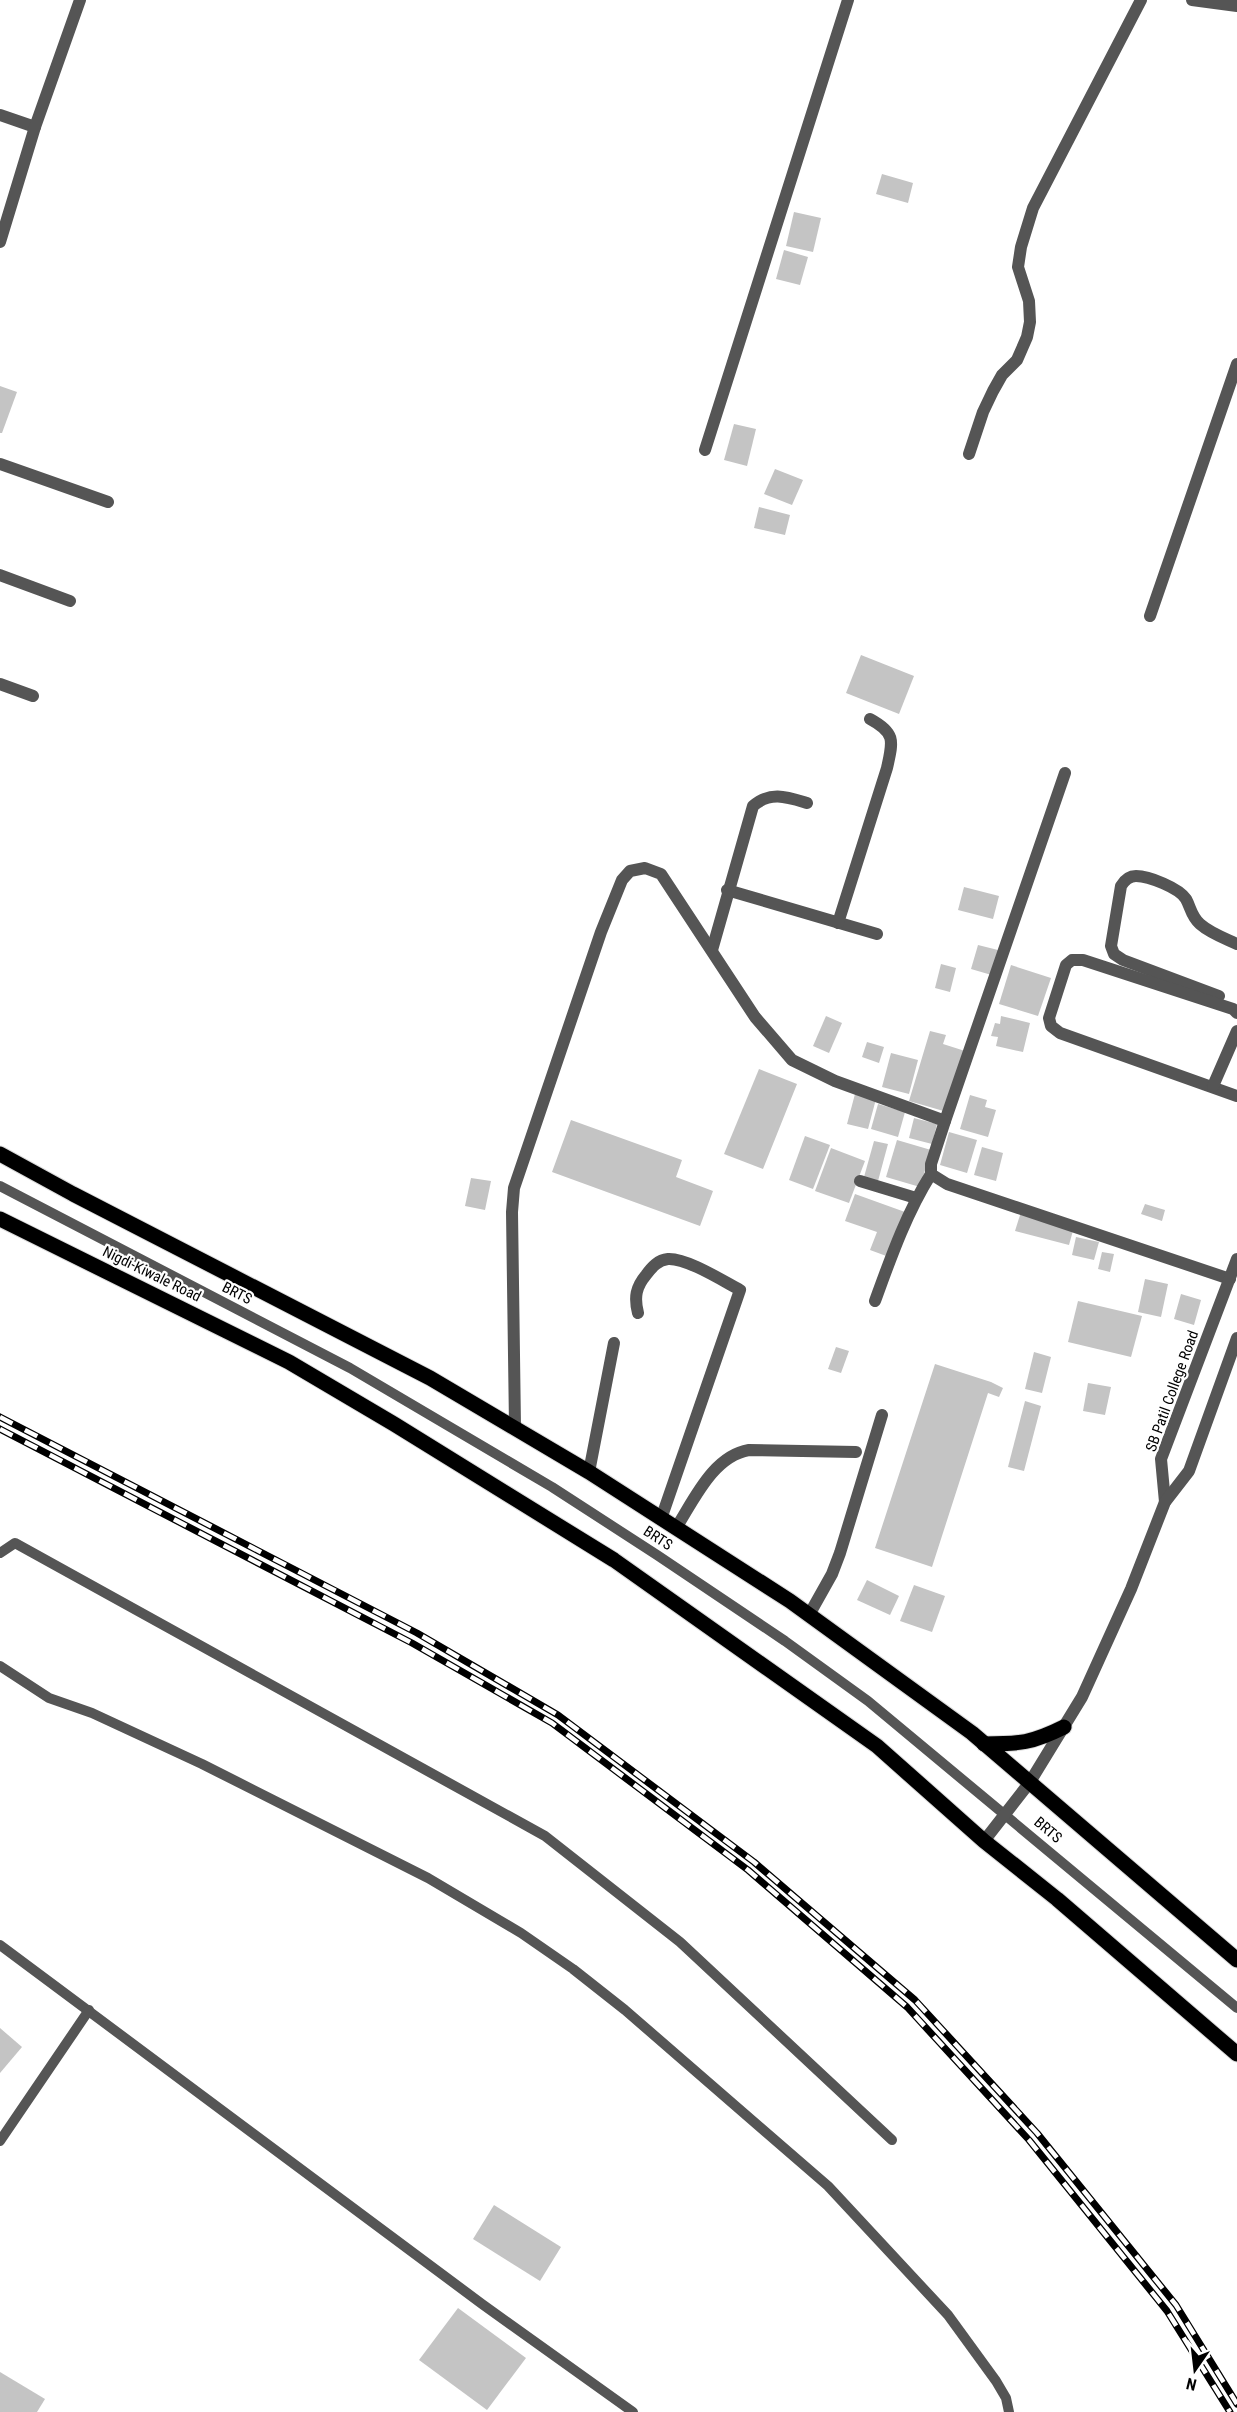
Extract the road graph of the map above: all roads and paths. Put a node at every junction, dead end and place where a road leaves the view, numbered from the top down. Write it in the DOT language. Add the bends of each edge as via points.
graph roads {
  1 [pos="80,0"];
  2 [pos="848,0"];
  3 [pos="1141,0"];
  4 [pos="1192,0"];
  5 [pos="1237,6"];
  6 [pos="0,116"];
  7 [pos="35,127"];
  8 [pos="0,242"];
  9 [pos="1237,364"];
  10 [pos="705,450"];
  11 [pos="969,454"];
  12 [pos="0,464"];
  13 [pos="108,502"];
  14 [pos="0,575"];
  15 [pos="70,601"];
  16 [pos="1150,616"];
  17 [pos="0,684"];
  18 [pos="33,696"];
  19 [pos="870,719"];
  20 [pos="1065,773"];
  21 [pos="807,803"];
  22 [pos="728,890"];
  23 [pos="838,922"];
  24 [pos="878,934"];
  25 [pos="1237,944"];
  26 [pos="712,950"];
  27 [pos="1237,1003"];
  28 [pos="1237,1013"];
  29 [pos="1237,1031"];
  30 [pos="1213,1086"];
  31 [pos="1237,1096"];
  32 [pos="945,1121"];
  33 [pos="0,1154"];
  34 [pos="931,1174"];
  35 [pos="860,1181"];
  36 [pos="0,1186"];
  37 [pos="916,1198"];
  38 [pos="0,1219"];
  39 [pos="1237,1259"];
  40 [pos="1230,1279"];
  41 [pos="875,1301"];
  42 [pos="638,1313"];
  43 [pos="1237,1338"];
  44 [pos="614,1342"];
  45 [pos="882,1415"];
  46 [pos="515,1426"];
  47 [pos="856,1452"];
  48 [pos="589,1472"];
  49 [pos="1165,1502"];
  50 [pos="661,1519"];
  51 [pos="676,1528"];
  52 [pos="0,1553"];
  53 [pos="809,1615"];
  54 [pos="0,1666"];
  55 [pos="1064,1728"];
  56 [pos="984,1744"];
  57 [pos="1030,1782"];
  58 [pos="1006,1814"];
  59 [pos="984,1841"];
  60 [pos="0,1945"];
  61 [pos="1237,1960"];
  62 [pos="1237,2008"];
  63 [pos="89,2010"];
  64 [pos="1237,2054"];
  65 [pos="892,2140"];
  66 [pos="0,2141"];
  67 [pos="633,2412"];
  68 [pos="1009,2412"];
  1 -- 7 [label="street"];
  2 -- 10 [label="street"];
  3 -- 11 [label="street" via="1033,208 1018,267 1029,301 1027,337 1017,360 1002,375 982,412"];
  4 -- 5 [label="street"];
  6 -- 7 [label="street"];
  7 -- 8 [label="street"];
  9 -- 16 [label="street"];
  12 -- 13 [label="street"];
  14 -- 15 [label="street"];
  17 -- 18 [label="street"];
  19 -- 23 [label="street" via="889,731 890,752"];
  20 -- 32 [label="street"];
  21 -- 22 [label="street" via="782,795 762,798 753,806"];
  22 -- 23 [label="street"];
  22 -- 26 [label="street"];
  23 -- 24 [label="street"];
  25 -- 27 [label="street" via="1200,923 1178,891 1135,876 1121,886 1111,946 1114,954"];
  26 -- 32 [label="street" via="755,1017 792,1060 834,1081"];
  26 -- 46 [label="street" via="662,874 645,868 630,871 622,880 514,1188"];
  28 -- 30 [label="street" via="1083,960 1072,960 1066,965 1049,1018 1051,1026 1060,1033"];
  29 -- 30 [label="street"];
  30 -- 31 [label="street"];
  32 -- 34 [label="street"];
  33 -- 46 [label="main road"];
  34 -- 37 [label="street"];
  34 -- 40 [label="street" via="947,1184"];
  35 -- 37 [label="street"];
  36 -- 58 [label="lane, BRTS" via="350,1368 552,1487 785,1641 868,1701"];
  37 -- 41 [label="street"];
  38 -- 59 [label="main road, Nigdi-Kiwale Road" via="289,1362 614,1560 877,1746"];
  39 -- 40 [label="street, SB Patil College Road"];
  40 -- 49 [label="street, SB Patil College Road" via="1161,1459"];
  42 -- 50 [label="street" via="634,1300 639,1283 660,1261 687,1263 740,1290"];
  43 -- 49 [label="street" via="1189,1470"];
  44 -- 48 [label="street"];
  45 -- 53 [label="street" via="840,1553"];
  46 -- 48 [label="main road"];
  47 -- 51 [label="street" via="739,1452 720,1464"];
  48 -- 50 [label="main road"];
  49 -- 55 [label="street" via="1106,1648"];
  50 -- 51 [label="main road"];
  51 -- 53 [label="main road"];
  52 -- 65 [label="lane" via="15,1543 545,1836 680,1942"];
  53 -- 56 [label="main road"];
  54 -- 68 [label="lane" via="49,1698 92,1713 202,1764 428,1878 521,1933 573,1970 626,2010 828,2186 948,2315 996,2381"];
  55 -- 56 [label="main road" via="1022,1744"];
  55 -- 57 [label="street"];
  56 -- 57 [label="main road"];
  57 -- 58 [label="street"];
  57 -- 61 [label="main road"];
  58 -- 59 [label="street"];
  58 -- 62 [label="lane, BRTS"];
  59 -- 64 [label="main road, Nigdi-Kiwale Road"];
  60 -- 63 [label="lane"];
  63 -- 66 [label="lane"];
  63 -- 67 [label="lane"];
}
